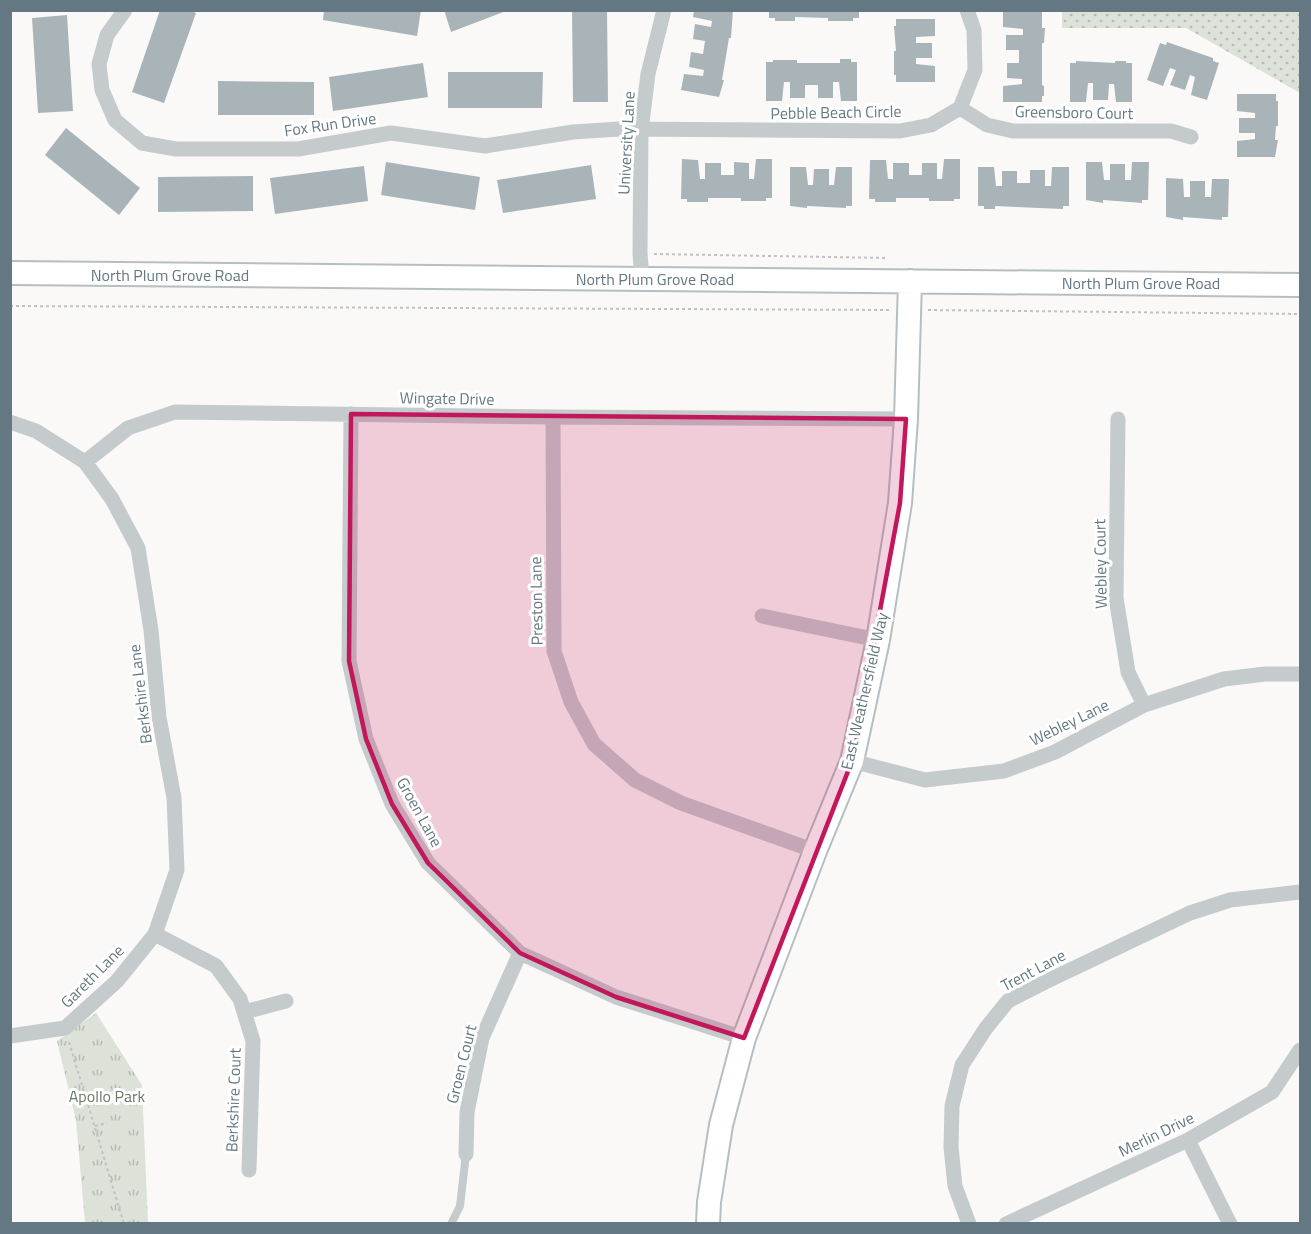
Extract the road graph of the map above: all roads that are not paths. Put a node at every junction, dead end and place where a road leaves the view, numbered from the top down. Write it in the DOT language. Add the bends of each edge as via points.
graph roads {
  1 [pos="125,10"];
  2 [pos="664,10"];
  3 [pos="967,10"];
  4 [pos="960,108"];
  5 [pos="641,130"];
  6 [pos="1191,137"];
  7 [pos="10,273"];
  8 [pos="642,279"];
  9 [pos="910,281"];
  10 [pos="1300,285"];
  11 [pos="351,414"];
  12 [pos="553,417"];
  13 [pos="906,419"];
  14 [pos="1118,419"];
  15 [pos="10,422"];
  16 [pos="85,462"];
  17 [pos="762,616"];
  18 [pos="878,640"];
  19 [pos="1300,674"];
  20 [pos="1144,705"];
  21 [pos="852,761"];
  22 [pos="815,851"];
  23 [pos="1300,892"];
  24 [pos="155,934"];
  25 [pos="520,953"];
  26 [pos="286,1001"];
  27 [pos="244,1012"];
  28 [pos="10,1036"];
  29 [pos="744,1038"];
  30 [pos="1300,1050"];
  31 [pos="1188,1140"];
  32 [pos="466,1154"];
  33 [pos="249,1170"];
  34 [pos="451,1224"];
  35 [pos="708,1224"];
  36 [pos="969,1224"];
  37 [pos="1006,1224"];
  38 [pos="1230,1224"];
  1 -- 5 [label="street, Fox Run Drive" via="107,35 99,64 102,90 115,120 141,143 176,149 298,149 391,133 485,146 573,132"];
  2 -- 5 [label="street, University Lane" via="648,74"];
  3 -- 4 [label="street" via="974,30 975,70"];
  4 -- 5 [label="street, Pebble Beach Circle" via="931,125 900,131"];
  4 -- 6 [label="street, Greensboro Court" via="987,125 1013,131 1171,131"];
  5 -- 8 [label="street, University Lane"];
  7 -- 8 [label="street, North Plum Grove Road"];
  8 -- 9 [label="street, North Plum Grove Road"];
  9 -- 10 [label="street, North Plum Grove Road"];
  9 -- 13 [label="street, East Weathersfield Way"];
  11 -- 12 [label="street, Wingate Drive"];
  11 -- 16 [label="street, Wingate Drive" via="176,412 128,428"];
  11 -- 25 [label="street, Groen Lane" via="349,661 366,739 392,804 428,863"];
  12 -- 13 [label="street, Wingate Drive"];
  12 -- 22 [label="street, Preston Lane" via="554,651 571,702 594,744 635,780 681,803"];
  13 -- 18 [label="street, East Weathersfield Way" via="900,503"];
  14 -- 20 [label="street, Webley Court" via="1116,598 1128,672"];
  15 -- 16 [label="street" via="36,431"];
  16 -- 24 [label="street, Berkshire Lane" via="112,499 138,548 151,630 159,717 174,798 177,870"];
  17 -- 18 [label="street"];
  18 -- 21 [label="street, East Weathersfield Way"];
  19 -- 20 [label="street, Webley Lane" via="1224,679"];
  20 -- 21 [label="street, Webley Lane" via="1055,752 1004,771 925,780"];
  21 -- 22 [label="street, East Weathersfield Way"];
  22 -- 29 [label="street, East Weathersfield Way"];
  23 -- 36 [label="street, Trent Lane" via="1230,900 1190,913 1008,1001 962,1065 952,1106 955,1186"];
  24 -- 27 [label="street, Berkshire Court" via="216,966 240,999"];
  24 -- 28 [label="street, Gareth Lane" via="117,981 65,1028"];
  25 -- 29 [label="street, Groen Lane" via="616,996"];
  25 -- 32 [label="street, Groen Court" via="482,1038 467,1112"];
  26 -- 27 [label="street"];
  27 -- 33 [label="street, Berkshire Court" via="253,1041"];
  29 -- 35 [label="street, East Weathersfield Way" via="721,1125"];
  30 -- 31 [label="street, Merlin Drive" via="1272,1092"];
  31 -- 37 [label="street, Merlin Drive"];
  31 -- 38 [label="street"];
  32 -- 34 [label="lane" via="460,1206"];
}
